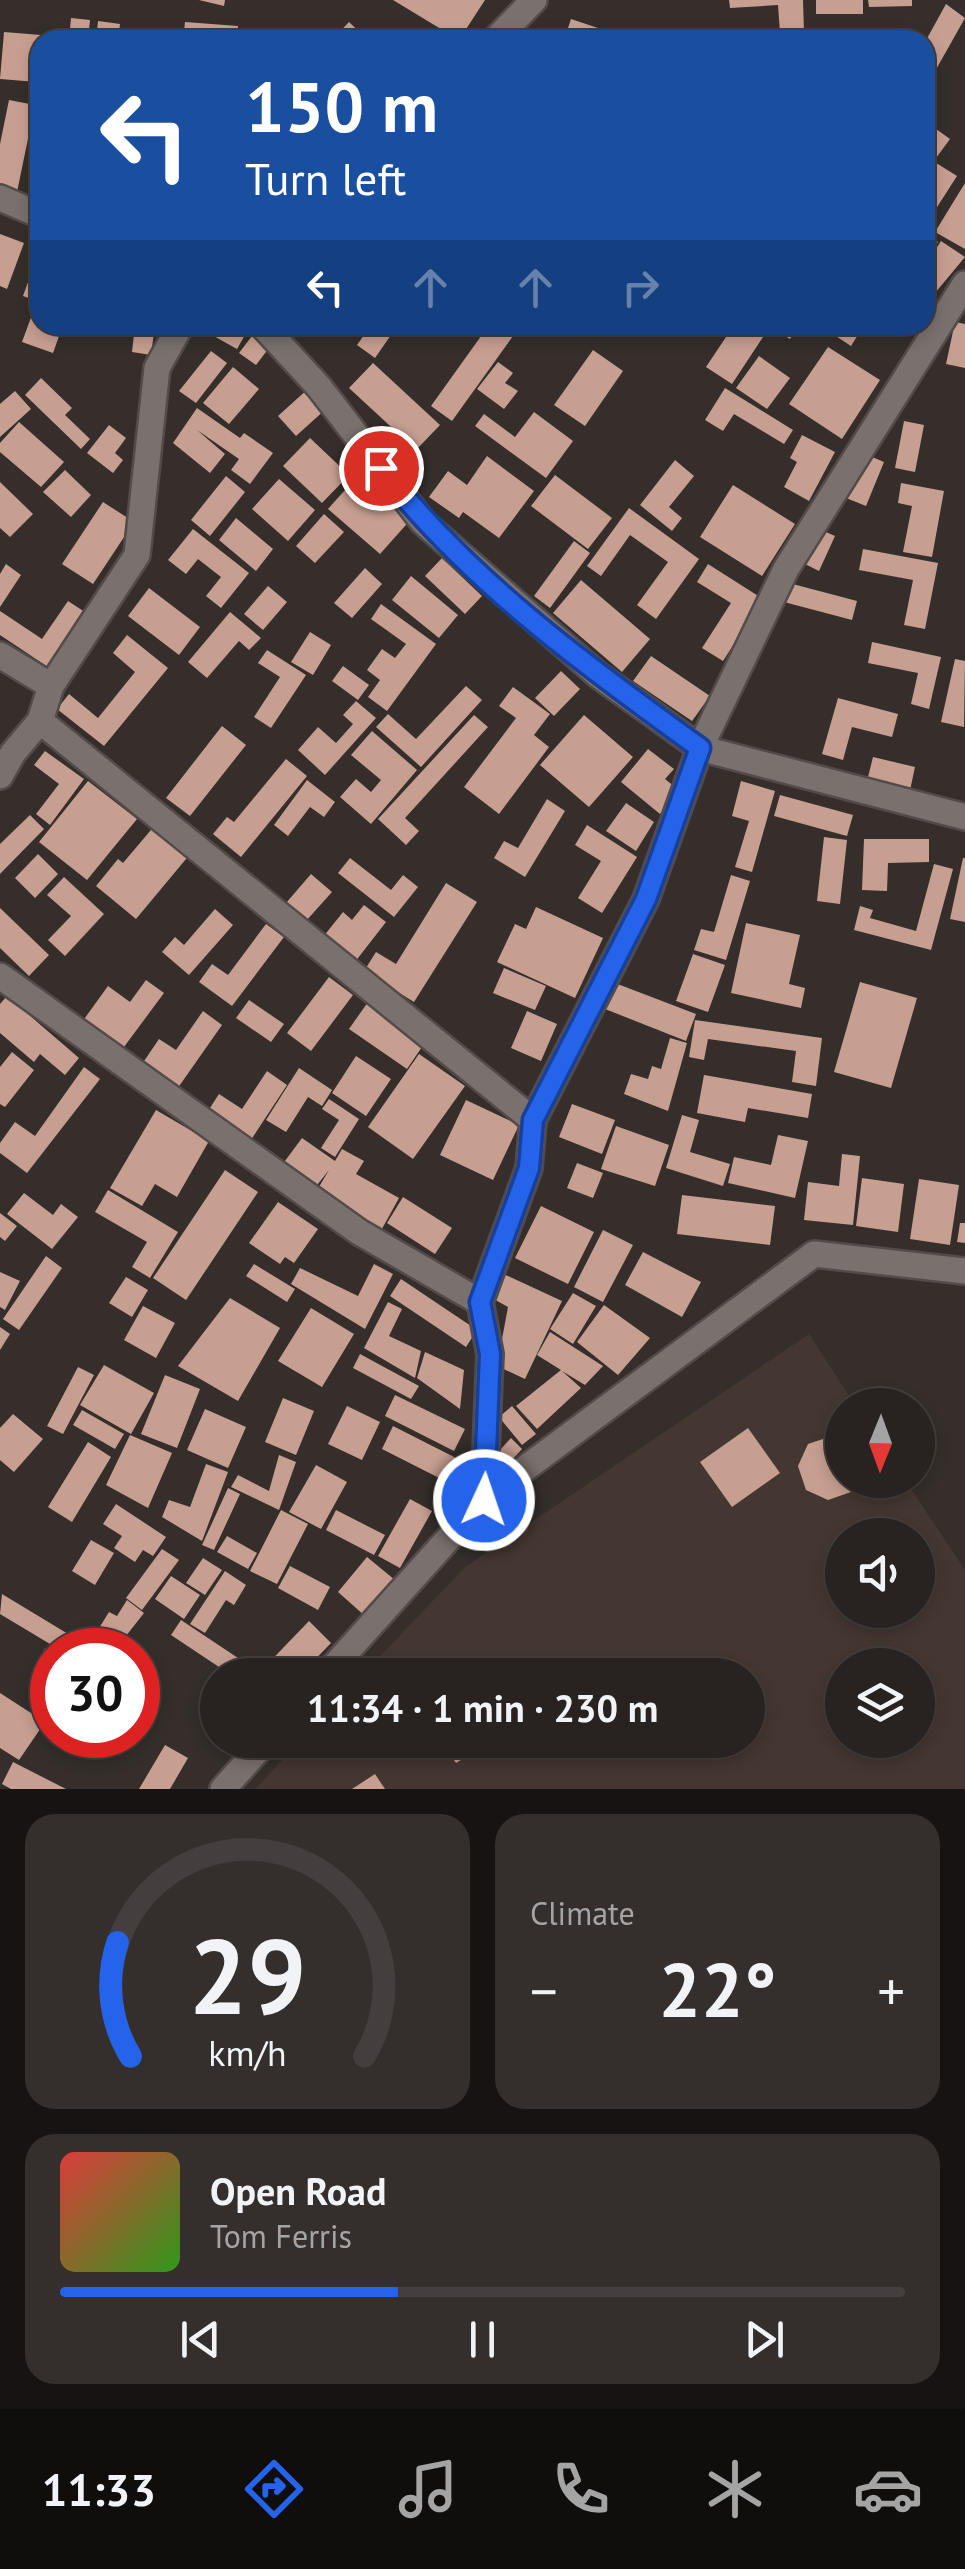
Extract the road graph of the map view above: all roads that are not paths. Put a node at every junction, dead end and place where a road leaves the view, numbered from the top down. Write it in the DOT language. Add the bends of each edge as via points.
graph roads {
  1 [pos="534,0"];
  2 [pos="505,30"];
  3 [pos="0,198"];
  4 [pos="30,211"];
  5 [pos="965,284"];
  6 [pos="957,310"];
  7 [pos="175,335"];
  8 [pos="271,335"];
  9 [pos="0,655"];
  10 [pos="52,686"];
  11 [pos="40,721"];
  12 [pos="700,748"];
  13 [pos="0,776"];
  14 [pos="965,818"];
  15 [pos="0,976"];
  16 [pos="533,1120"];
  17 [pos="965,1271"];
  18 [pos="480,1302"];
  19 [pos="484,1500"];
  20 [pos="341,1658"];
  21 [pos="250,1758"];
  22 [pos="222,1789"];
  1 -- 2 [label="street"];
  3 -- 4 [label="street"];
  5 -- 6 [label="street"];
  6 -- 12 [label="street" via="786,568"];
  7 -- 10 [label="street" via="157,368 137,556"];
  8 -- 12 [label="street" via="422,522 598,675"];
  9 -- 10 [label="street"];
  10 -- 11 [label="street"];
  11 -- 13 [label="street"];
  11 -- 16 [label="street"];
  12 -- 14 [label="street"];
  12 -- 16 [label="street" via="646,899"];
  15 -- 18 [label="street" via="359,1232"];
  16 -- 18 [label="street" via="529,1168"];
  17 -- 19 [label="street" via="814,1254"];
  18 -- 19 [label="street" via="490,1354"];
  19 -- 20 [label="street"];
  21 -- 22 [label="street"];
}
